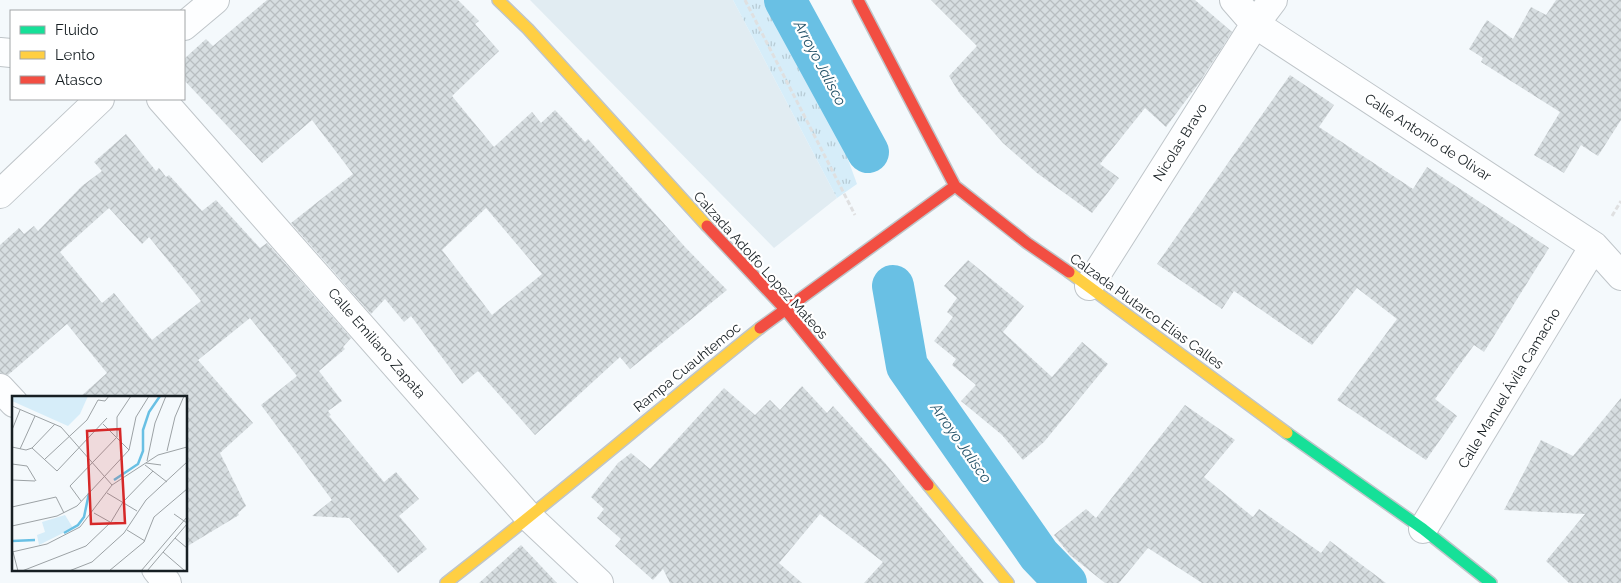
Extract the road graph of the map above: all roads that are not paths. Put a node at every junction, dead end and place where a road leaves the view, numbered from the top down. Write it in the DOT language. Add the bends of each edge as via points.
graph roads {
  1 [pos="216,0"];
  2 [pos="498,0"];
  3 [pos="858,0"];
  4 [pos="1234,0"];
  5 [pos="1273,0"];
  6 [pos="1255,24"];
  7 [pos="185,25"];
  8 [pos="99,100"];
  9 [pos="162,100"];
  10 [pos="955,186"];
  11 [pos="0,194"];
  12 [pos="1594,246"];
  13 [pos="1621,276"];
  14 [pos="1089,286"];
  15 [pos="784,309"];
  16 [pos="0,388"];
  17 [pos="12,401"];
  18 [pos="530,518"];
  19 [pos="1423,529"];
  20 [pos="157,570"];
  21 [pos="167,583"];
  22 [pos="446,583"];
  23 [pos="599,583"];
  24 [pos="1008,583"];
  25 [pos="1491,583"];
  1 -- 7 [label="street"];
  2 -- 15 [label="main road, Calzada Adolfo Lopez Mateos"];
  3 -- 10 [label="main road, Calzada Plutarco Elías Calles"];
  4 -- 6 [label="street, Calle Antonio de Olivar"];
  5 -- 6 [label="street, Nicolas Bravo"];
  6 -- 12 [label="street, Calle Antonio de Olivar"];
  6 -- 14 [label="street, Nicolas Bravo"];
  8 -- 11 [label="street"];
  9 -- 18 [label="street, Calle Emiliano Zapata"];
  10 -- 14 [label="main road, Calzada Plutarco Elías Calles" via="1027,243"];
  10 -- 15 [label="main road, Rampa Cuauhtemoc"];
  12 -- 13 [label="street, Calle Antonio de Olivar"];
  12 -- 19 [label="street, Calle Manuel Ávila Camacho"];
  14 -- 19 [label="main road, Calzada Plutarco Elías Calles" via="1284,431"];
  15 -- 18 [label="main road, Rampa Cuauhtemoc" via="657,410"];
  15 -- 24 [label="main road, Calzada Adolfo Lopez Mateos"];
  16 -- 17 [label="street"];
  18 -- 22 [label="main road, Rampa Cuauhtemoc"];
  18 -- 23 [label="street, Calle Emiliano Zapata"];
  19 -- 25 [label="main road, Calzada Plutarco Elías Calles"];
  20 -- 21 [label="street"];
}
